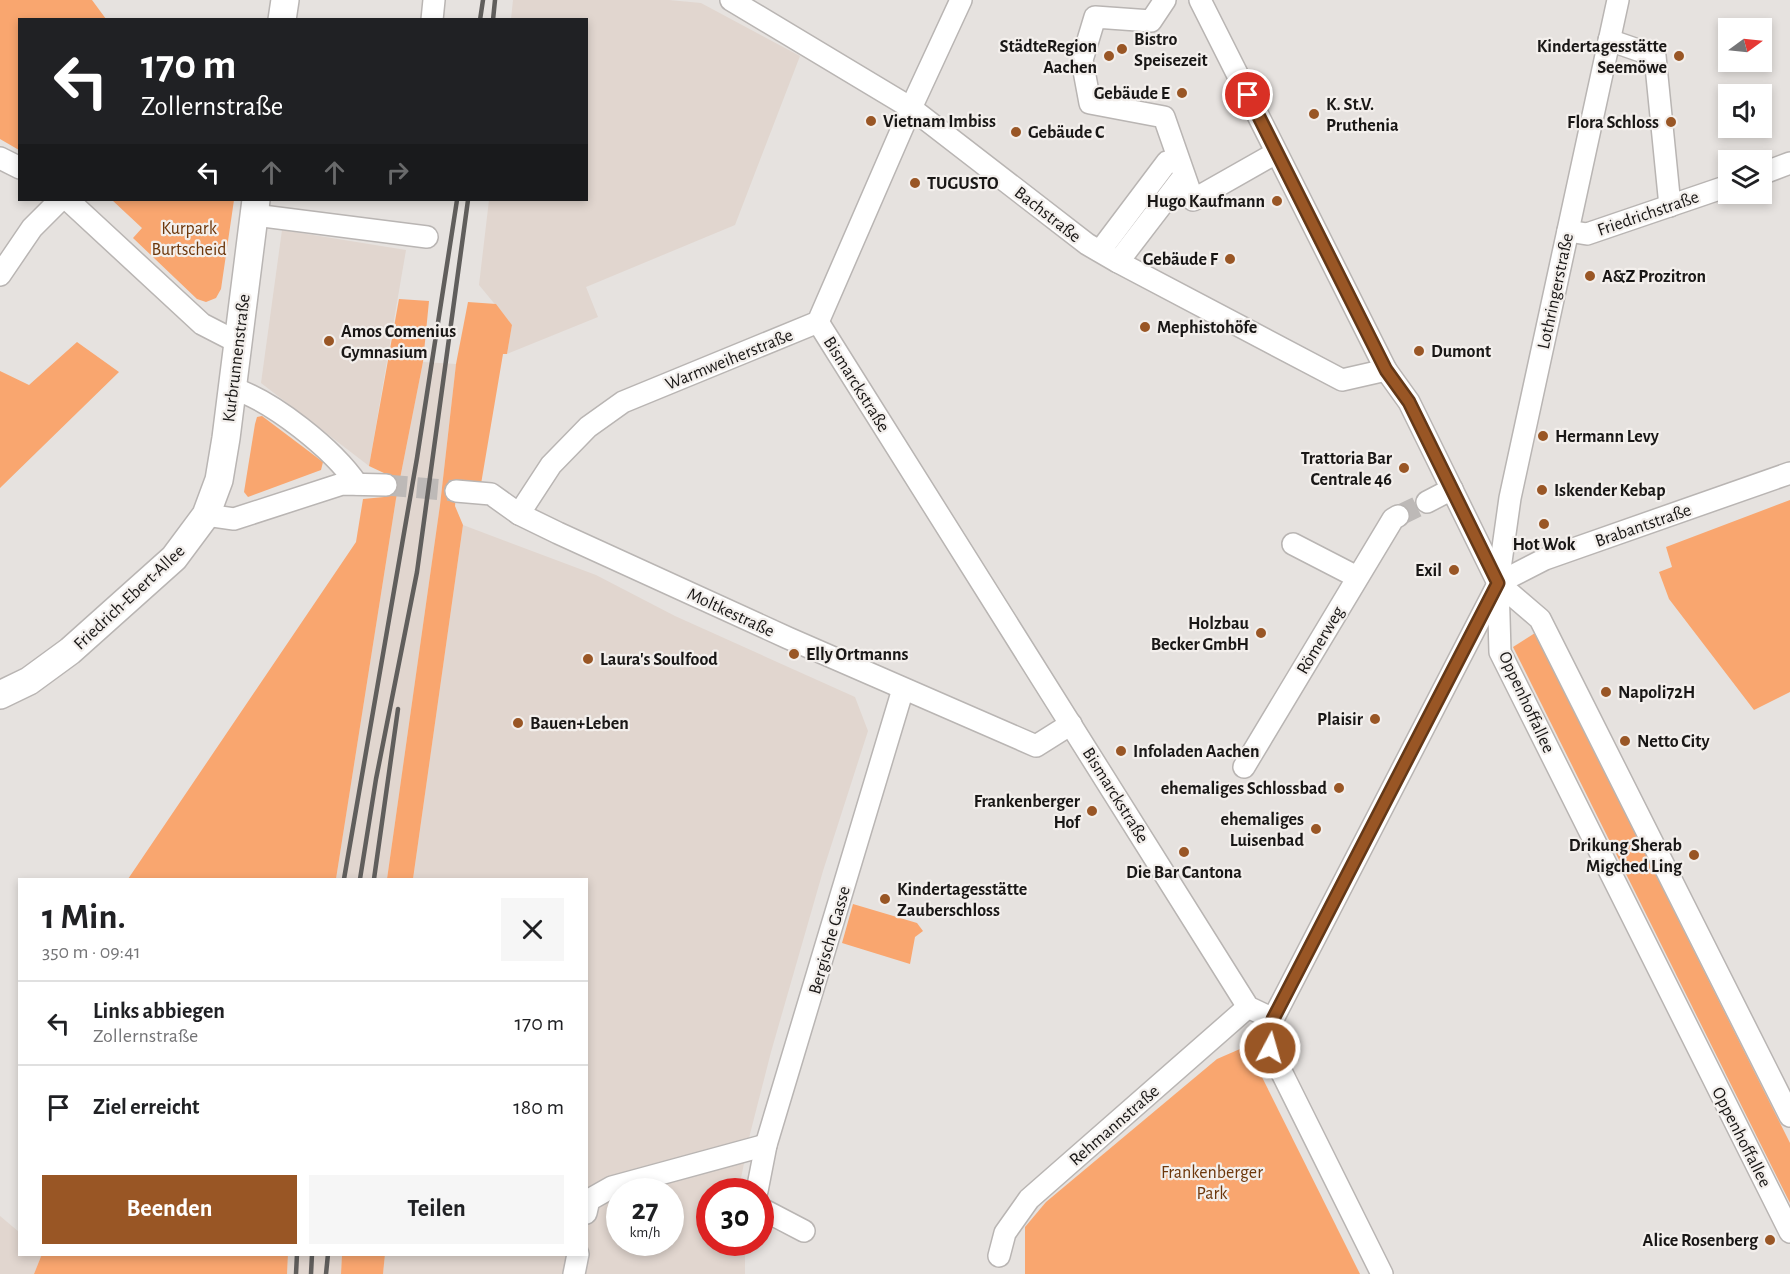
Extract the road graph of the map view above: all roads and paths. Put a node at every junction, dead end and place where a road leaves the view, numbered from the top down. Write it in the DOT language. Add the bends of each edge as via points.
graph roads {
  1 [pos="285,0"];
  2 [pos="434,0"];
  3 [pos="730,0"];
  4 [pos="961,0"];
  5 [pos="1165,0"];
  6 [pos="1200,0"];
  7 [pos="1618,0"];
  8 [pos="282,18"];
  9 [pos="432,18"];
  10 [pos="1609,40"];
  11 [pos="911,108"];
  12 [pos="1276,153"];
  13 [pos="0,158"];
  14 [pos="1167,162"];
  15 [pos="1790,163"];
  16 [pos="18,167"];
  17 [pos="1772,170"];
  18 [pos="1180,181"];
  19 [pos="1718,189"];
  20 [pos="59,201"];
  21 [pos="69,201"];
  22 [pos="1670,206"];
  23 [pos="255,207"];
  24 [pos="1568,231"];
  25 [pos="427,237"];
  26 [pos="1109,256"];
  27 [pos="0,275"];
  28 [pos="818,322"];
  29 [pos="237,342"];
  30 [pos="1386,370"];
  31 [pos="232,388"];
  32 [pos="1790,473"];
  33 [pos="357,484"];
  34 [pos="386,485"];
  35 [pos="1452,489"];
  36 [pos="456,491"];
  37 [pos="1427,502"];
  38 [pos="206,514"];
  39 [pos="519,514"];
  40 [pos="1398,516"];
  41 [pos="1293,544"];
  42 [pos="1357,577"];
  43 [pos="1498,583"];
  44 [pos="903,688"];
  45 [pos="0,695"];
  46 [pos="1071,723"];
  47 [pos="1244,767"];
  48 [pos="1248,1007"];
  49 [pos="1273,1019"];
  50 [pos="1790,1116"];
  51 [pos="766,1145"];
  52 [pos="760,1178"];
  53 [pos="588,1204"];
  54 [pos="774,1215"];
  55 [pos="804,1231"];
  56 [pos="1790,1232"];
  57 [pos="578,1256"];
  58 [pos="999,1256"];
  59 [pos="574,1274"];
  60 [pos="1382,1274"];
  1 -- 8 [label="main road"];
  2 -- 9 [label="street"];
  3 -- 11 [label="street, Bachstraße"];
  4 -- 11 [label="street"];
  5 -- 12 [label="street" via="1151,21 1095,17 1082,60 1090,103 1164,117 1193,200"];
  6 -- 12 [label="street"];
  7 -- 10 [label="street, Lothringerstraße"];
  10 -- 22 [label="street" via="1655,56"];
  10 -- 24 [label="street, Lothringerstraße"];
  11 -- 26 [label="street, Bachstraße"];
  11 -- 28 [label="street"];
  12 -- 30 [label="street"];
  13 -- 16 [label="street"];
  14 -- 26 [label="street"];
  15 -- 17 [label="street"];
  18 -- 26 [label="street"];
  19 -- 22 [label="street, Friedrichstraße"];
  20 -- 27 [label="street" via="32,228"];
  21 -- 29 [label="street" via="202,324"];
  22 -- 24 [label="street, Friedrichstraße" via="1587,234"];
  23 -- 25 [label="street"];
  23 -- 29 [label="main road, Kurbrunnenstraße"];
  24 -- 43 [label="street, Lothringerstraße" via="1513,484"];
  26 -- 30 [label="street, Bachstraße" via="1341,380"];
  28 -- 39 [label="street, Warmweiherstraße" via="623,402 588,427 551,465"];
  28 -- 46 [label="street, Bismarckstraße"];
  29 -- 31 [label="main road, Kurbrunnenstraße"];
  30 -- 35 [label="street" via="1409,402"];
  31 -- 33 [label="street" via="264,402 342,462"];
  31 -- 38 [label="main road, Kurbrunnenstraße" via="219,480"];
  32 -- 43 [label="street, Brabantstraße" via="1545,559"];
  33 -- 34 [label="street"];
  33 -- 38 [label="street" via="342,484 234,519"];
  35 -- 37 [label="street"];
  35 -- 43 [label="street"];
  36 -- 39 [label="street, Moltkestraße" via="491,494"];
  38 -- 45 [label="main road, Friedrich-Ebert-Allee" via="174,558 70,651 29,681"];
  39 -- 44 [label="street, Moltkestraße"];
  40 -- 42 [label="street, Römerweg"];
  41 -- 42 [label="street"];
  42 -- 47 [label="street, Römerweg"];
  43 -- 49 [label="street"];
  43 -- 50 [label="street" via="1540,619"];
  43 -- 56 [label="street, Oppenhoffallee" via="1500,652"];
  44 -- 46 [label="street, Moltkestraße" via="1036,746"];
  44 -- 51 [label="street, Bergische Gasse"];
  46 -- 48 [label="street, Bismarckstraße"];
  48 -- 49 [label="street"];
  48 -- 58 [label="street, Rehmannstraße" via="1029,1199 1005,1233"];
  49 -- 60 [label="street" via="1269,1041 1273,1055"];
  51 -- 52 [label="street, Bergische Gasse"];
  51 -- 53 [label="street" via="612,1187"];
  54 -- 55 [label="street"];
  57 -- 59 [label="street"];
}
